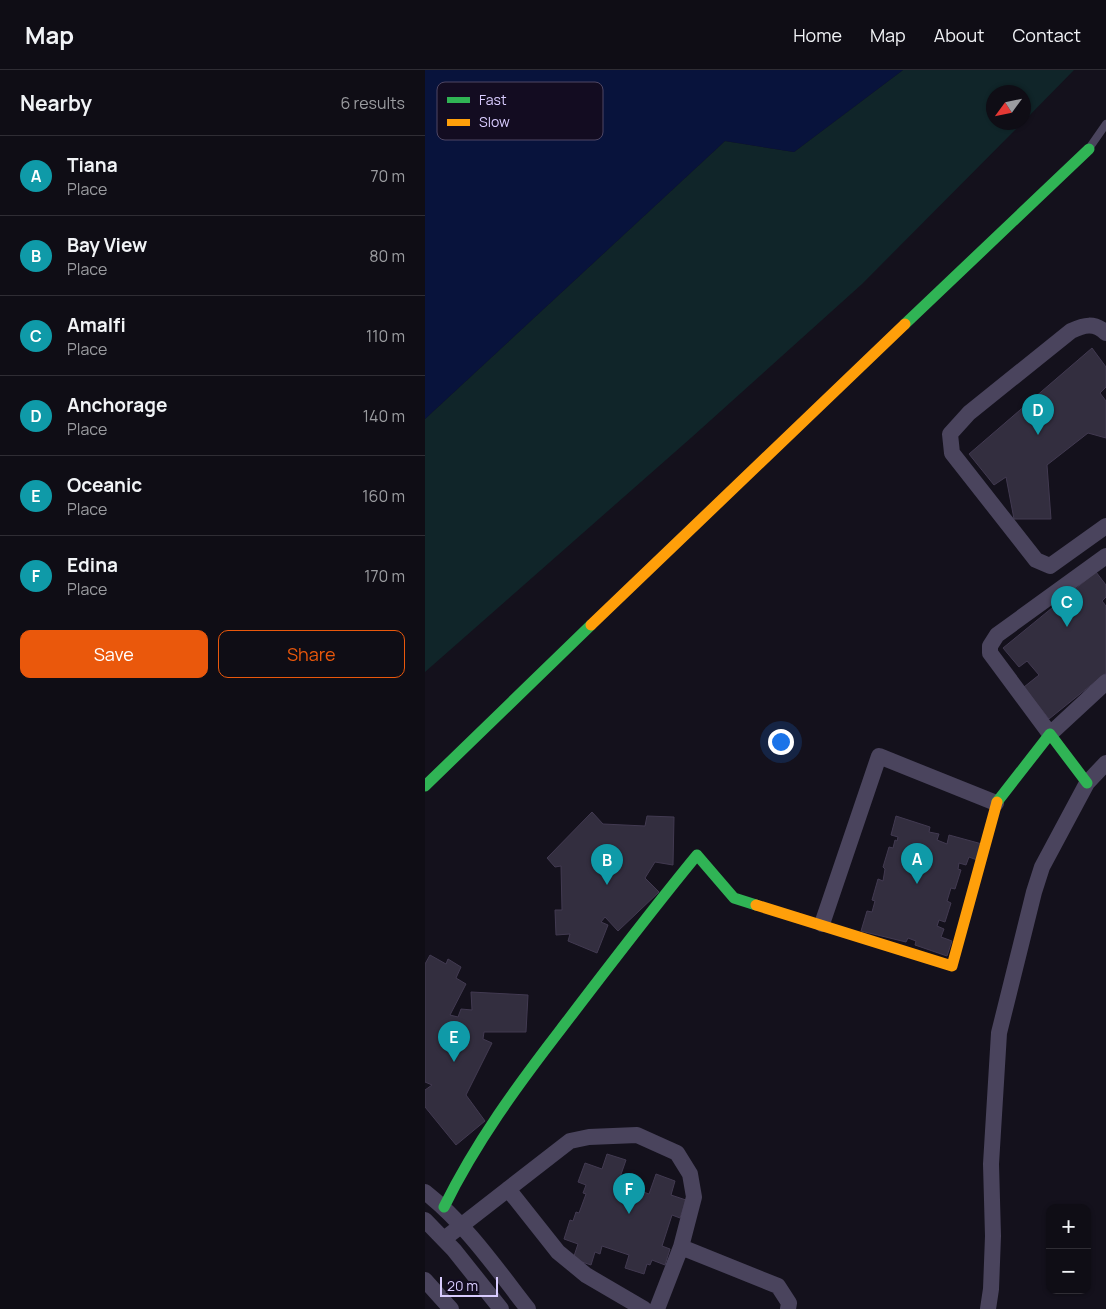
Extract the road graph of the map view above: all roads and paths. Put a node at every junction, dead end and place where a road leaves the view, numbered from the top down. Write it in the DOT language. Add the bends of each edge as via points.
graph roads {
  1 [pos="1106,124"];
  2 [pos="1089,149"];
  3 [pos="1106,333"];
  4 [pos="1105,529"];
  5 [pos="1106,556"];
  6 [pos="1106,682"];
  7 [pos="1050,734"];
  8 [pos="1106,763"];
  9 [pos="1087,783"];
  10 [pos="425,786"];
  11 [pos="996,803"];
  12 [pos="822,924"];
  13 [pos="508,1190"];
  14 [pos="425,1192"];
  15 [pos="444,1207"];
  16 [pos="425,1220"];
  17 [pos="462,1226"];
  18 [pos="444,1239"];
  19 [pos="681,1247"];
  20 [pos="425,1280"];
  21 [pos="451,1309"];
  22 [pos="501,1309"];
  23 [pos="528,1309"];
  24 [pos="644,1309"];
  25 [pos="657,1309"];
  26 [pos="788,1309"];
  27 [pos="988,1309"];
  1 -- 2 [label="lane"];
  2 -- 10 [label="street"];
  3 -- 4 [label="street" via="1085,324 1071,331 969,413 949,434 952,453 1036,560 1050,566"];
  5 -- 7 [label="street" via="997,635 991,646 990,653"];
  6 -- 7 [label="street"];
  7 -- 9 [label="street"];
  7 -- 11 [label="street"];
  8 -- 9 [label="street"];
  9 -- 27 [label="street" via="1042,867 999,1033 991,1164 993,1236"];
  11 -- 12 [label="street" via="879,756"];
  11 -- 12 [label="street" via="952,966"];
  12 -- 15 [label="street" via="734,898 697,855 508,1098 463,1167"];
  13 -- 17 [label="street"];
  13 -- 19 [label="street" via="569,1142 589,1137 637,1135 677,1153 690,1174 694,1197"];
  13 -- 24 [label="street" via="559,1252 586,1275"];
  14 -- 15 [label="street"];
  15 -- 17 [label="street"];
  16 -- 18 [label="street"];
  17 -- 18 [label="street"];
  17 -- 23 [label="street"];
  18 -- 22 [label="street"];
  19 -- 25 [label="street"];
  19 -- 26 [label="street" via="778,1286 789,1304"];
  20 -- 21 [label="street"];
}
